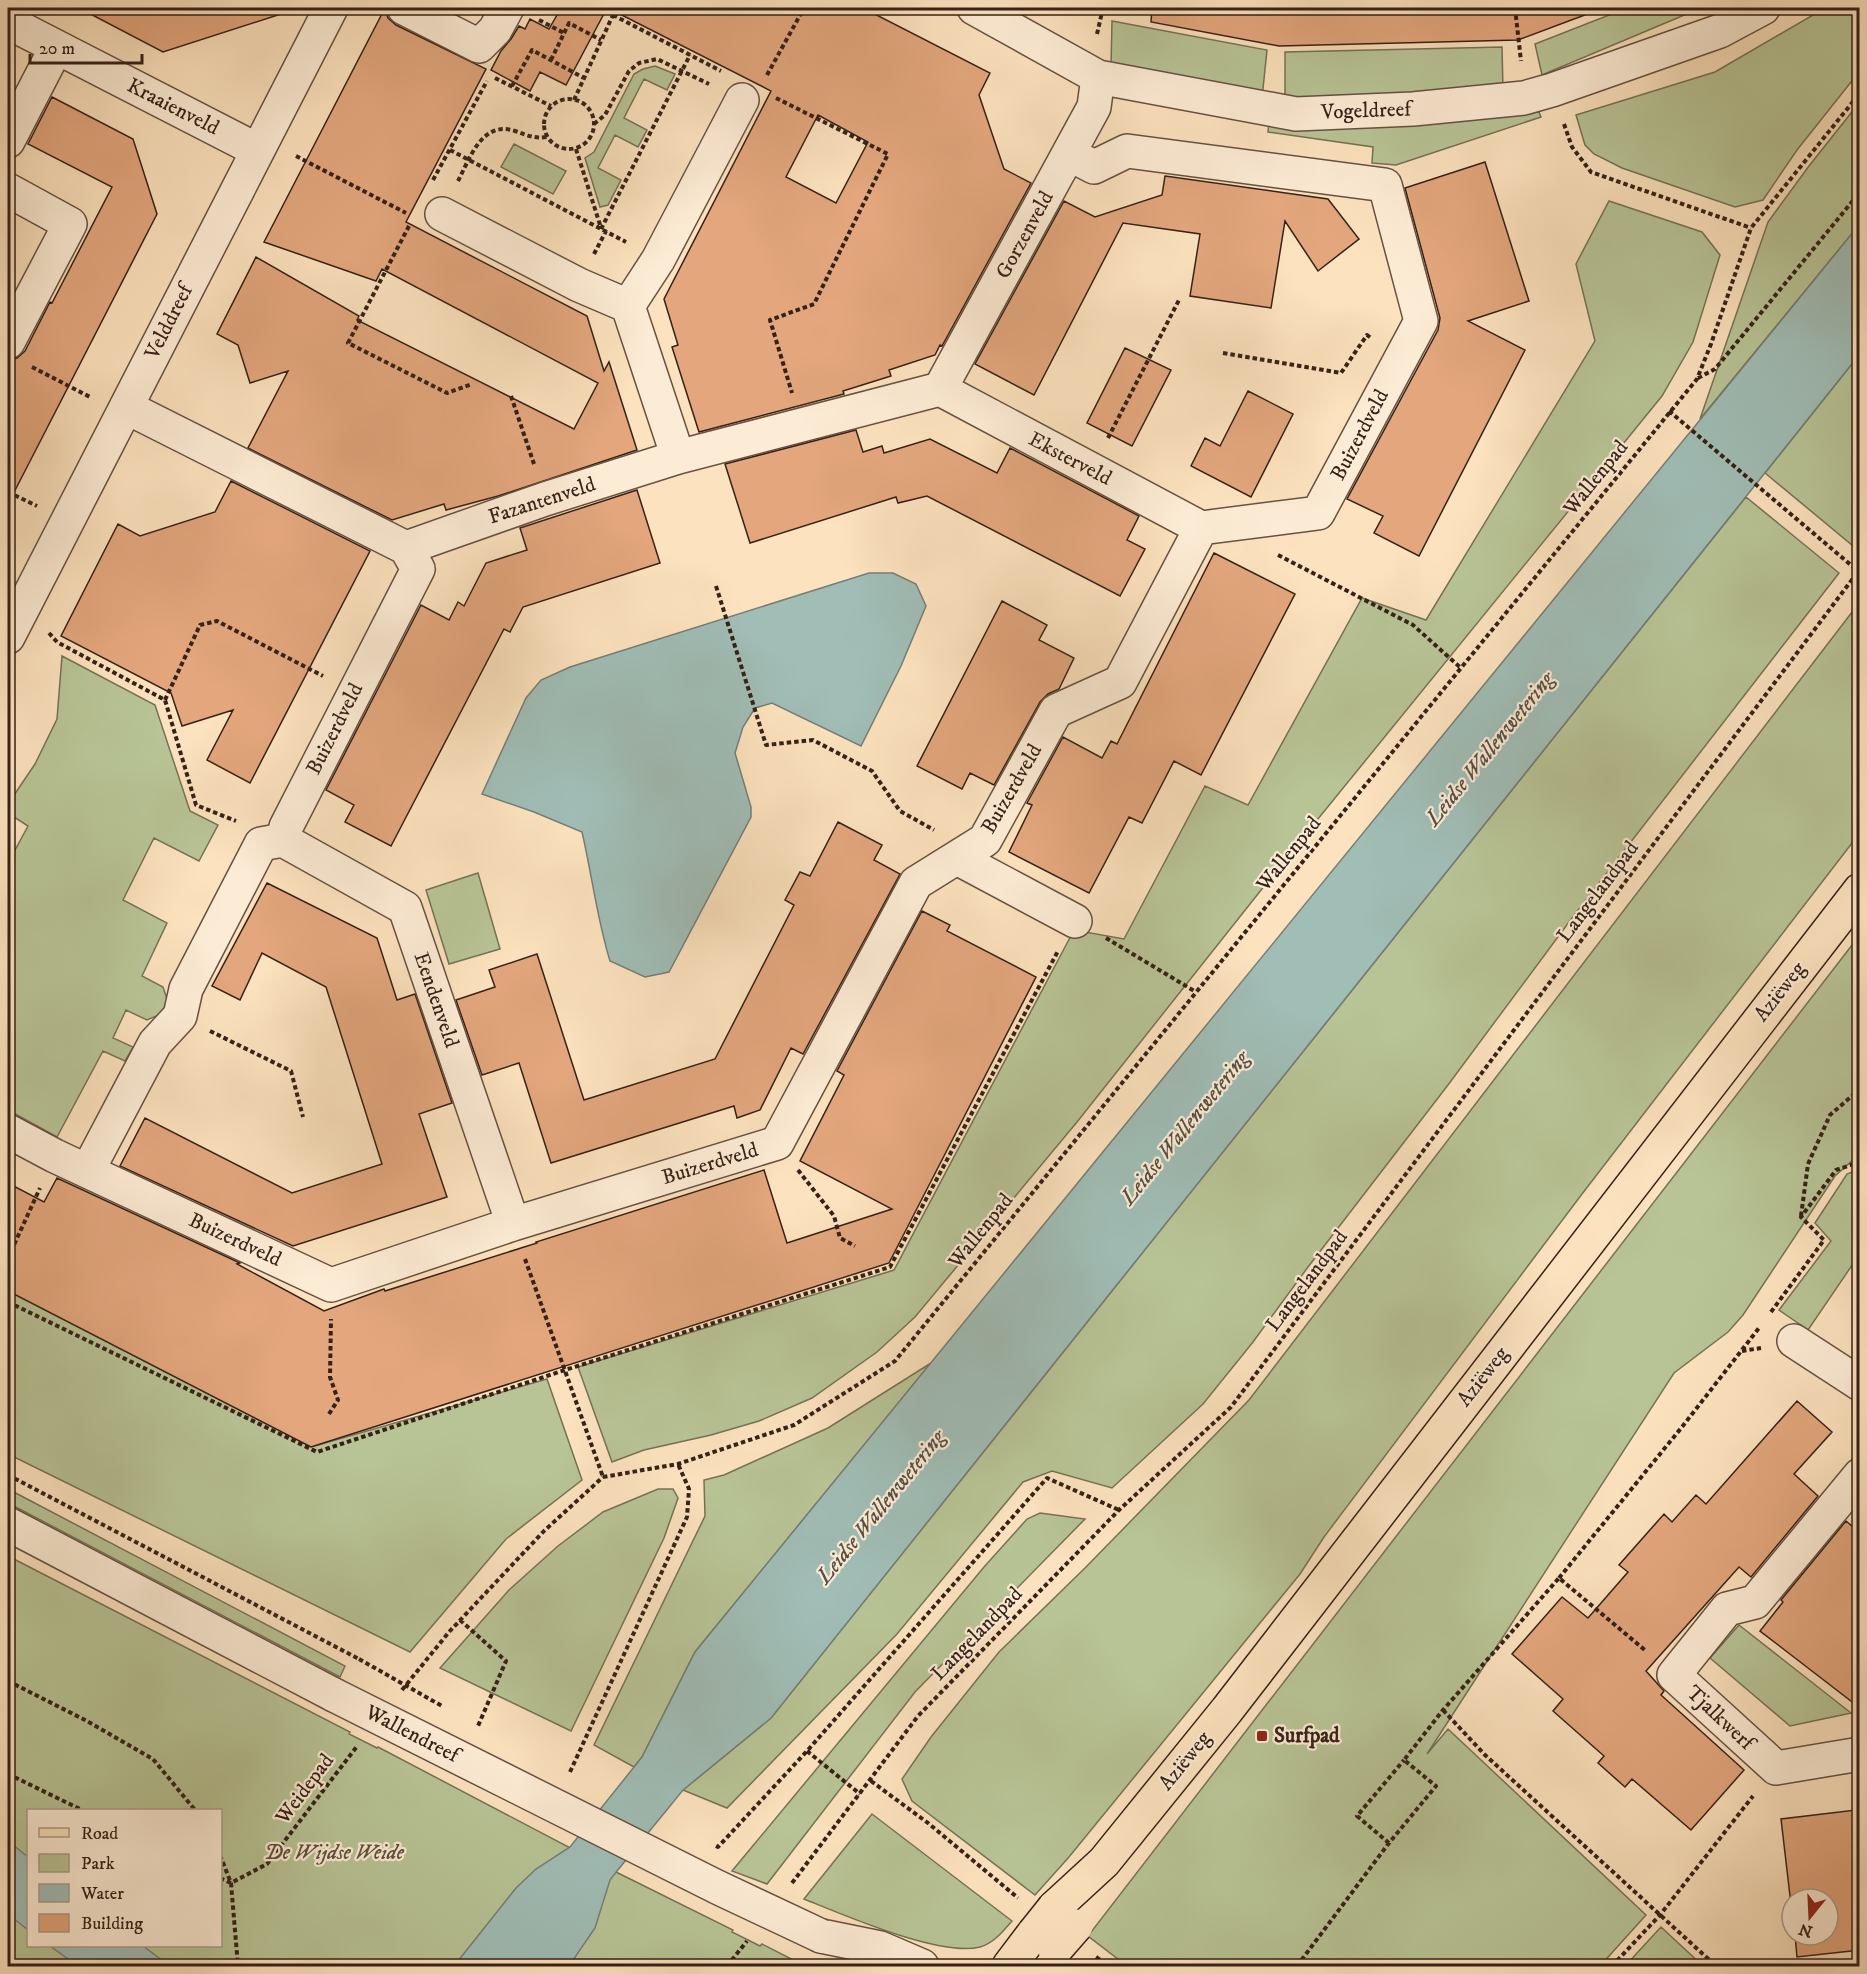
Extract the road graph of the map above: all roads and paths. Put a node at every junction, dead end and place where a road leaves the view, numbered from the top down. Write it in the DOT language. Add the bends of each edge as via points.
graph roads {
  1 [pos="331,8"];
  2 [pos="404,8"];
  3 [pos="507,8"];
  4 [pos="614,8"];
  5 [pos="804,8"];
  6 [pos="974,8"];
  7 [pos="1515,8"];
  8 [pos="1763,8"];
  9 [pos="613,15"];
  10 [pos="8,22"];
  11 [pos="602,40"];
  12 [pos="56,48"];
  13 [pos="690,55"];
  14 [pos="550,60"];
  15 [pos="683,70"];
  16 [pos="1098,76"];
  17 [pos="584,78"];
  18 [pos="512,86"];
  19 [pos="752,88"];
  20 [pos="1860,93"];
  21 [pos="1538,94"];
  22 [pos="574,100"];
  23 [pos="551,106"];
  24 [pos="594,124"];
  25 [pos="547,137"];
  26 [pos="8,141"];
  27 [pos="260,145"];
  28 [pos="576,149"];
  29 [pos="450,150"];
  30 [pos="1069,154"];
  31 [pos="469,160"];
  32 [pos="8,190"];
  33 [pos="1860,192"];
  34 [pos="436,200"];
  35 [pos="1751,228"];
  36 [pos="601,229"];
  37 [pos="658,260"];
  38 [pos="1179,300"];
  39 [pos="628,306"];
  40 [pos="1223,353"];
  41 [pos="18,354"];
  42 [pos="1402,356"];
  43 [pos="1697,379"];
  44 [pos="472,384"];
  45 [pos="940,389"];
  46 [pos="511,396"];
  47 [pos="124,410"];
  48 [pos="1669,411"];
  49 [pos="801,425"];
  50 [pos="678,457"];
  51 [pos="1091,471"];
  52 [pos="545,499"];
  53 [pos="1201,528"];
  54 [pos="406,548"];
  55 [pos="1275,554"];
  56 [pos="1859,570"];
  57 [pos="716,586"];
  58 [pos="24,606"];
  59 [pos="8,637"];
  60 [pos="1461,668"];
  61 [pos="353,692"];
  62 [pos="165,700"];
  63 [pos="283,840"];
  64 [pos="963,854"];
  65 [pos="1860,890"];
  66 [pos="1075,921"];
  67 [pos="1132,952"];
  68 [pos="1196,992"];
  69 [pos="180,1016"];
  70 [pos="1860,1089"];
  71 [pos="303,1117"];
  72 [pos="8,1131"];
  73 [pos="777,1143"];
  74 [pos="56,1156"];
  75 [pos="1860,1162"];
  76 [pos="88,1170"];
  77 [pos="1801,1217"];
  78 [pos="513,1224"];
  79 [pos="855,1246"];
  80 [pos="8,1258"];
  81 [pos="331,1285"];
  82 [pos="8,1302"];
  83 [pos="1794,1341"];
  84 [pos="565,1370"];
  85 [pos="1860,1384"];
  86 [pos="329,1414"];
  87 [pos="678,1464"];
  88 [pos="8,1474"];
  89 [pos="1860,1475"];
  90 [pos="603,1477"];
  91 [pos="1119,1510"];
  92 [pos="8,1524"];
  93 [pos="1559,1578"];
  94 [pos="460,1620"];
  95 [pos="359,1659"];
  96 [pos="1674,1675"];
  97 [pos="8,1682"];
  98 [pos="399,1694"];
  99 [pos="1443,1710"];
  100 [pos="478,1726"];
  101 [pos="363,1739"];
  102 [pos="807,1751"];
  103 [pos="1860,1754"];
  104 [pos="1404,1760"];
  105 [pos="1776,1768"];
  106 [pos="569,1772"];
  107 [pos="8,1774"];
  108 [pos="871,1781"];
  109 [pos="860,1794"];
  110 [pos="80,1809"];
  111 [pos="194,1809"];
  112 [pos="1389,1843"];
  113 [pos="718,1847"];
  114 [pos="222,1860"];
  115 [pos="222,1879"];
  116 [pos="231,1883"];
  117 [pos="790,1885"];
  118 [pos="1021,1900"];
  119 [pos="1660,1915"];
  120 [pos="821,1936"];
  121 [pos="1052,1937"];
  122 [pos="748,1939"];
  123 [pos="1094,1955"];
  124 [pos="238,1966"];
  125 [pos="727,1966"];
  126 [pos="857,1966"];
  127 [pos="922,1966"];
  128 [pos="1009,1966"];
  129 [pos="1109,1966"];
  130 [pos="1297,1966"];
  131 [pos="1612,1966"];
  132 [pos="1716,1966"];
  1 -- 27 [label="street, Velddreef"];
  2 -- 3 [label="street" via="479,46 495,30"];
  4 -- 9 [label="path"];
  5 -- 19 [label="path"];
  6 -- 16 [label="street, Vogeldreef"];
  7 -- 21 [label="path"];
  8 -- 21 [label="street, Vogeldreef" via="1720,31"];
  9 -- 11 [label="path"];
  9 -- 13 [label="path"];
  10 -- 12 [label="street, Kraaienveld"];
  11 -- 14 [label="path" via="569,23"];
  11 -- 17 [label="path"];
  12 -- 26 [label="street"];
  12 -- 27 [label="street, Kraaienveld"];
  13 -- 15 [label="path"];
  13 -- 19 [label="path"];
  14 -- 17 [label="path"];
  14 -- 18 [label="path" via="532,50"];
  15 -- 19 [label="path"];
  15 -- 24 [label="path" via="657,59 639,63 629,72 605,115"];
  15 -- 36 [label="path"];
  16 -- 21 [label="street, Vogeldreef" via="1296,114 1413,110"];
  16 -- 30 [label="street, Gorzenveld" via="1094,107"];
  17 -- 22 [label="path"];
  18 -- 23 [label="path"];
  18 -- 29 [label="path" via="489,75"];
  19 -- 37 [label="street"];
  19 -- 49 [label="path" via="888,154 814,304 770,320"];
  20 -- 35 [label="path, Wallenpad"];
  21 -- 35 [label="path" via="1590,172"];
  22 -- 23 [label="path" via="558,101"];
  22 -- 24 [label="path" via="588,108"];
  23 -- 25 [label="path" via="543,122"];
  24 -- 28 [label="path" via="590,139"];
  25 -- 28 [label="path" via="560,148"];
  25 -- 31 [label="path" via="536,139 499,129 482,136"];
  27 -- 44 [label="path" via="414,217 348,343 447,393"];
  27 -- 47 [label="street, Velddreef"];
  28 -- 36 [label="path"];
  29 -- 31 [label="path"];
  29 -- 34 [label="path"];
  30 -- 42 [label="street, Buizerdveld" via="1095,166 1127,151 1385,185 1421,321"];
  30 -- 45 [label="street, Gorzenveld"];
  31 -- 36 [label="path"];
  32 -- 41 [label="street" via="70,224"];
  33 -- 43 [label="path" via="1715,369"];
  34 -- 39 [label="street" via="579,285"];
  35 -- 43 [label="path, Wallenpad"];
  36 -- 37 [label="path"];
  37 -- 39 [label="street"];
  38 -- 51 [label="path"];
  39 -- 50 [label="street"];
  40 -- 42 [label="path" via="1341,373 1367,335"];
  41 -- 47 [label="path"];
  42 -- 53 [label="street, Buizerdveld" via="1318,513"];
  43 -- 48 [label="path, Wallenpad"];
  45 -- 49 [label="street, Fazantenveld"];
  45 -- 51 [label="street, Eksterveld"];
  46 -- 52 [label="path"];
  47 -- 54 [label="street"];
  47 -- 58 [label="street, Velddreef"];
  48 -- 56 [label="path"];
  48 -- 60 [label="path, Wallenpad"];
  49 -- 50 [label="street, Fazantenveld"];
  50 -- 52 [label="street, Fazantenveld"];
  51 -- 53 [label="street, Eksterveld"];
  52 -- 54 [label="street, Fazantenveld"];
  53 -- 64 [label="street, Buizerdveld" via="1120,682 1056,711 985,840"];
  54 -- 61 [label="street, Buizerdveld" via="418,569"];
  55 -- 60 [label="path" via="1413,625"];
  56 -- 91 [label="path, Langelandpad" via="1231,1407"];
  57 -- 64 [label="path" via="766,745 813,740 872,771 900,812"];
  58 -- 59 [label="street, Velddreef"];
  58 -- 62 [label="path" via="57,642"];
  60 -- 68 [label="path, Wallenpad"];
  61 -- 62 [label="path" via="217,621 200,625"];
  61 -- 63 [label="street, Buizerdveld" via="285,827"];
  62 -- 63 [label="path" via="196,805"];
  63 -- 69 [label="street" via="261,844 186,989"];
  63 -- 78 [label="street, Eendenveld" via="405,908"];
  64 -- 66 [label="street"];
  64 -- 73 [label="street, Buizerdveld" via="916,883"];
  65 -- 121 [label="main road, Aziëweg" via="1227,1710 1104,1862"];
  66 -- 84 [label="path" via="890,1267"];
  67 -- 68 [label="path"];
  68 -- 87 [label="path, Wallenpad" via="895,1360 794,1425"];
  69 -- 71 [label="path" via="291,1071"];
  69 -- 76 [label="street" via="155,1043"];
  70 -- 77 [label="path" via="1825,1125 1808,1164"];
  72 -- 74 [label="street, Buizerdveld"];
  73 -- 78 [label="street, Buizerdveld"];
  73 -- 79 [label="path" via="834,1216 840,1238"];
  74 -- 76 [label="street, Buizerdveld"];
  74 -- 80 [label="path"];
  75 -- 77 [label="path" via="1836,1170"];
  76 -- 81 [label="street, Buizerdveld"];
  77 -- 93 [label="path" via="1824,1240 1682,1427"];
  78 -- 81 [label="street, Buizerdveld"];
  78 -- 84 [label="path"];
  81 -- 86 [label="path" via="330,1377 338,1400"];
  82 -- 84 [label="path" via="316,1452"];
  83 -- 85 [label="street"];
  84 -- 90 [label="path"];
  87 -- 90 [label="path, Wallenpad"];
  87 -- 106 [label="path" via="689,1489 687,1517"];
  88 -- 95 [label="path"];
  89 -- 96 [label="street, Tjalkwerf" via="1755,1602 1727,1609"];
  90 -- 94 [label="path" via="544,1531"];
  91 -- 102 [label="path" via="1047,1478"];
  91 -- 108 [label="path, Langelandpad" via="918,1716"];
  92 -- 120 [label="street, Wallendreef, bridge" via="334,1695"];
  93 -- 96 [label="path"];
  93 -- 99 [label="path"];
  94 -- 98 [label="path"];
  94 -- 100 [label="path" via="506,1661"];
  96 -- 105 [label="street, Tjalkwerf"];
  97 -- 111 [label="path" via="153,1759"];
  99 -- 104 [label="path"];
  99 -- 119 [label="path" via="1484,1754"];
  101 -- 116 [label="path, Weidepad" via="267,1864"];
  102 -- 109 [label="path"];
  102 -- 113 [label="path"];
  103 -- 105 [label="street"];
  104 -- 112 [label="path" via="1357,1815"];
  104 -- 112 [label="path" via="1436,1786"];
  105 -- 119 [label="path"];
  107 -- 110 [label="path"];
  108 -- 109 [label="path, Langelandpad"];
  108 -- 118 [label="path"];
  109 -- 117 [label="path, Langelandpad"];
  112 -- 130 [label="path"];
  114 -- 116 [label="path"];
  115 -- 116 [label="path"];
  116 -- 124 [label="path"];
  119 -- 131 [label="path"];
  119 -- 132 [label="path"];
  120 -- 126 [label="street, Wallendreef"];
  120 -- 127 [label="street, Wallendreef" via="880,1948"];
  121 -- 128 [label="main road, Aziëweg"];
  122 -- 125 [label="path"];
  123 -- 129 [label="path"];
}
